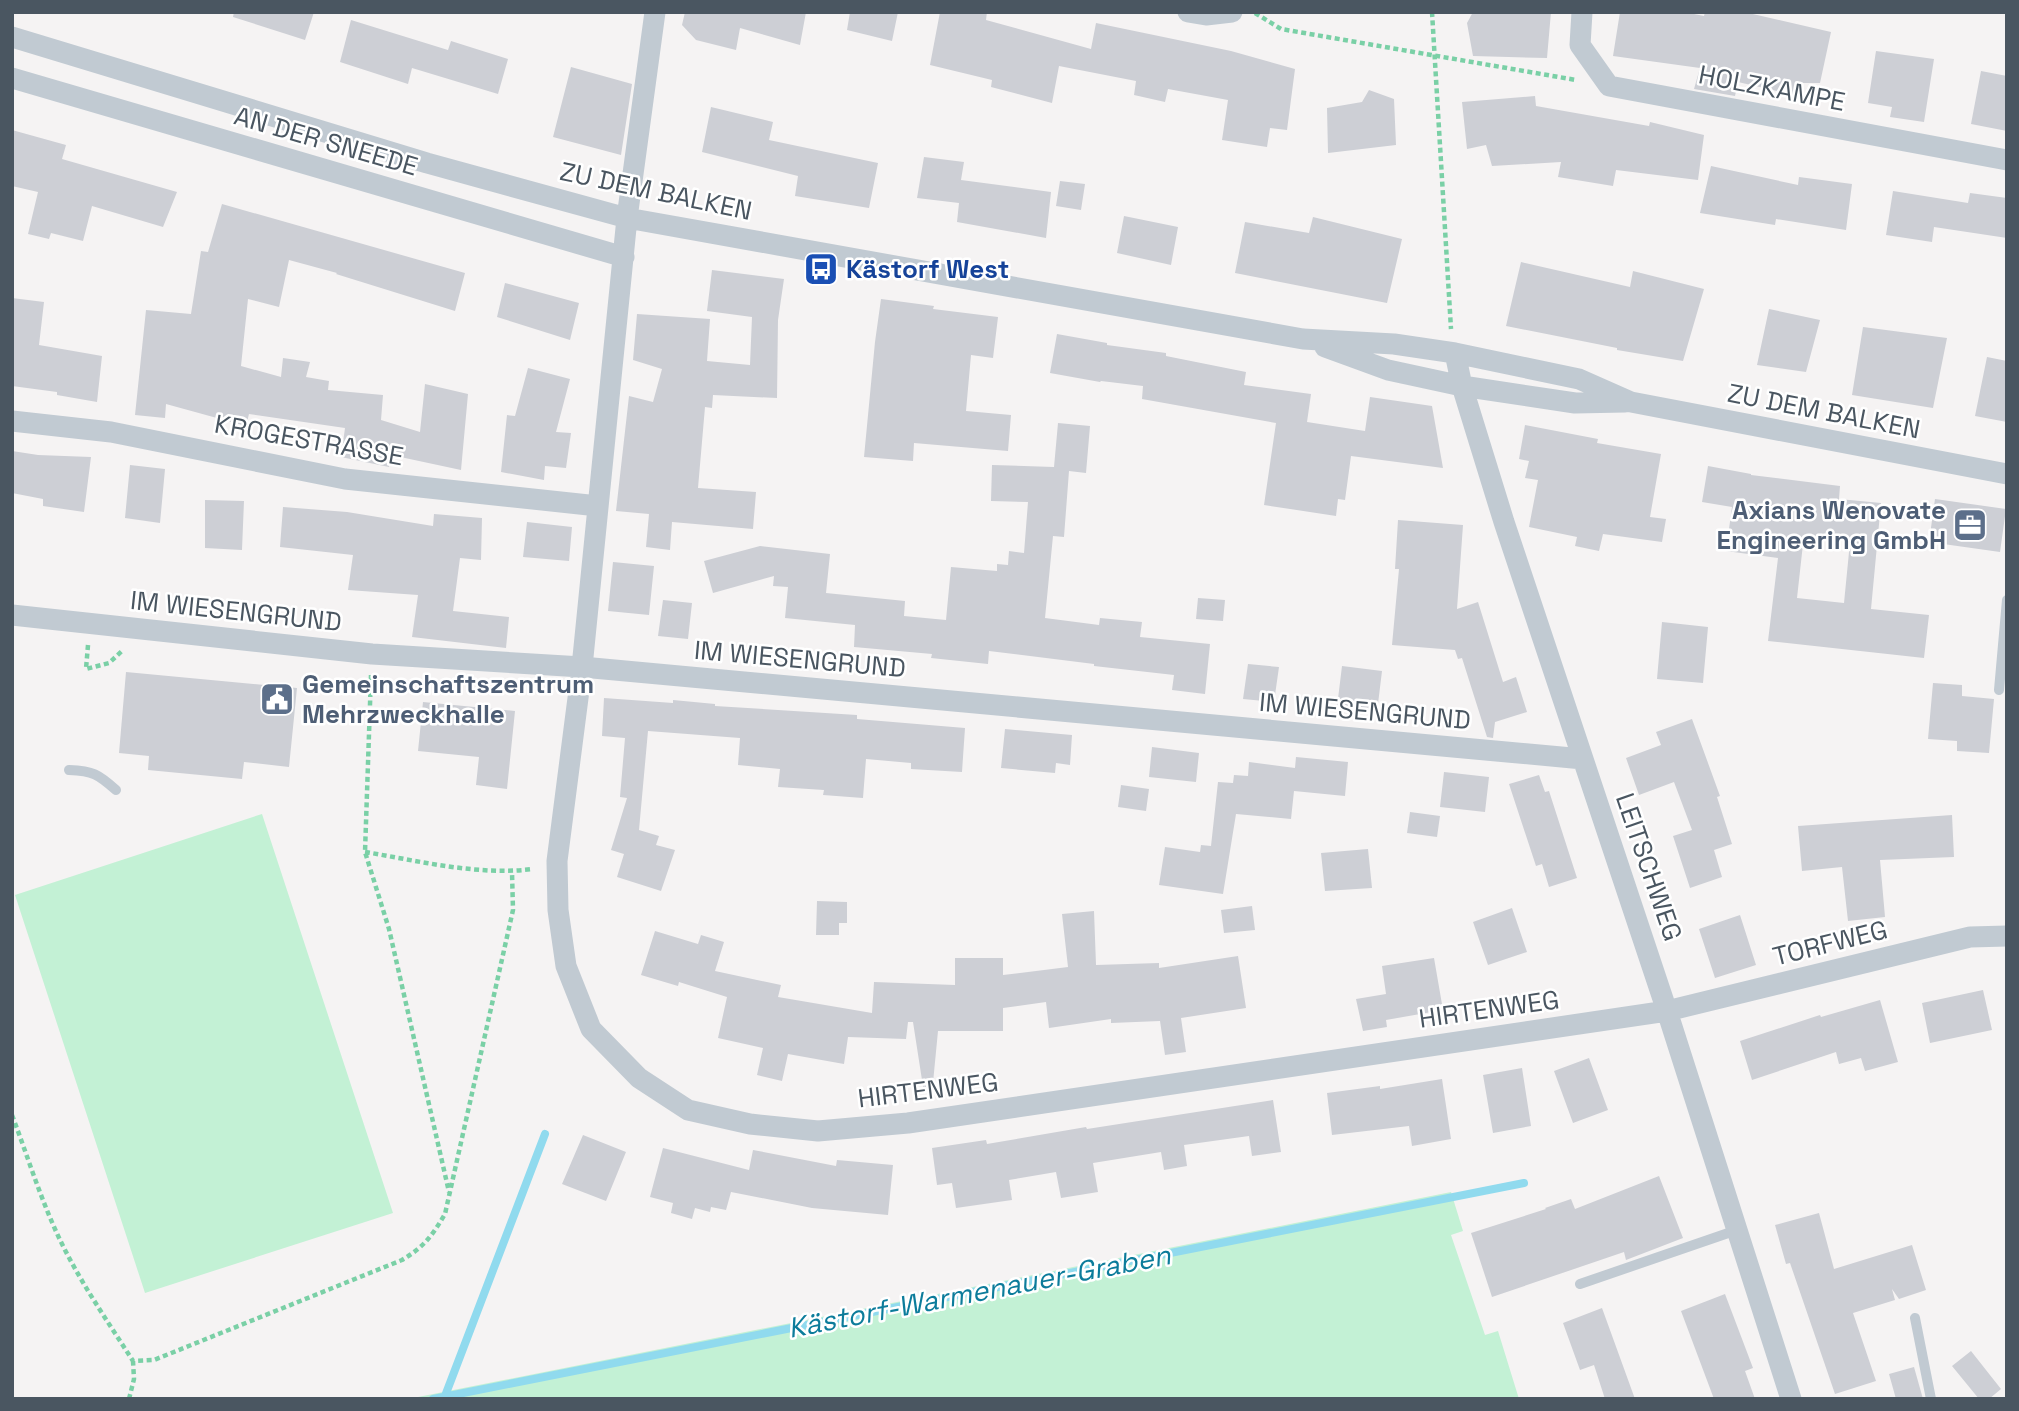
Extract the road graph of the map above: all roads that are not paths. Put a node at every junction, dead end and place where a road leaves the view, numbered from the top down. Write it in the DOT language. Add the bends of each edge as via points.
graph roads {
  1 [pos="654,12"];
  2 [pos="1188,12"];
  3 [pos="1232,12"];
  4 [pos="1582,12"];
  5 [pos="12,37"];
  6 [pos="12,78"];
  7 [pos="2007,160"];
  8 [pos="627,218"];
  9 [pos="624,257"];
  10 [pos="1303,339"];
  11 [pos="1455,353"];
  12 [pos="1462,386"];
  13 [pos="1631,402"];
  14 [pos="12,421"];
  15 [pos="2007,474"];
  16 [pos="598,506"];
  17 [pos="2007,600"];
  18 [pos="12,615"];
  19 [pos="582,667"];
  20 [pos="1999,690"];
  21 [pos="1583,759"];
  22 [pos="69,770"];
  23 [pos="116,790"];
  24 [pos="2007,936"];
  25 [pos="1667,1011"];
  26 [pos="1738,1230"];
  27 [pos="1580,1284"];
  28 [pos="1915,1318"];
  29 [pos="1791,1399"];
  30 [pos="1931,1399"];
  1 -- 8 [label="street"];
  2 -- 3 [label="street"];
  4 -- 7 [label="street, HOLZKAMPE" via="1580,46 1609,86"];
  5 -- 8 [label="street, ZU DEM BALKEN" via="427,163"];
  6 -- 9 [label="street, AN DER SNEEDE"];
  8 -- 9 [label="street"];
  8 -- 10 [label="street, ZU DEM BALKEN"];
  9 -- 16 [label="street"];
  10 -- 11 [label="street, ZU DEM BALKEN"];
  10 -- 12 [label="street, ZU DEM BALKEN" via="1388,370"];
  11 -- 12 [label="street, LEITSCHWEG"];
  11 -- 13 [label="street, ZU DEM BALKEN" via="1579,379"];
  12 -- 13 [label="street, ZU DEM BALKEN" via="1575,404"];
  12 -- 21 [label="street, LEITSCHWEG"];
  13 -- 15 [label="street, ZU DEM BALKEN"];
  14 -- 16 [label="street, KROGESTRASSE" via="111,432 345,479"];
  16 -- 19 [label="street"];
  17 -- 20 [label="lane"];
  18 -- 19 [label="street, IM WIESENGRUND" via="372,654"];
  19 -- 21 [label="street, IM WIESENGRUND"];
  19 -- 25 [label="street, HIRTENWEG" via="557,861 566,966 591,1029 639,1078 688,1110 750,1124 818,1131 908,1123"];
  21 -- 25 [label="street, LEITSCHWEG"];
  22 -- 23 [label="lane" via="100,775"];
  24 -- 25 [label="street, TORFWEG" via="1970,937"];
  25 -- 26 [label="street, LEITSCHWEG"];
  26 -- 27 [label="lane"];
  26 -- 29 [label="street, LEITSCHWEG"];
  28 -- 30 [label="lane"];
}
